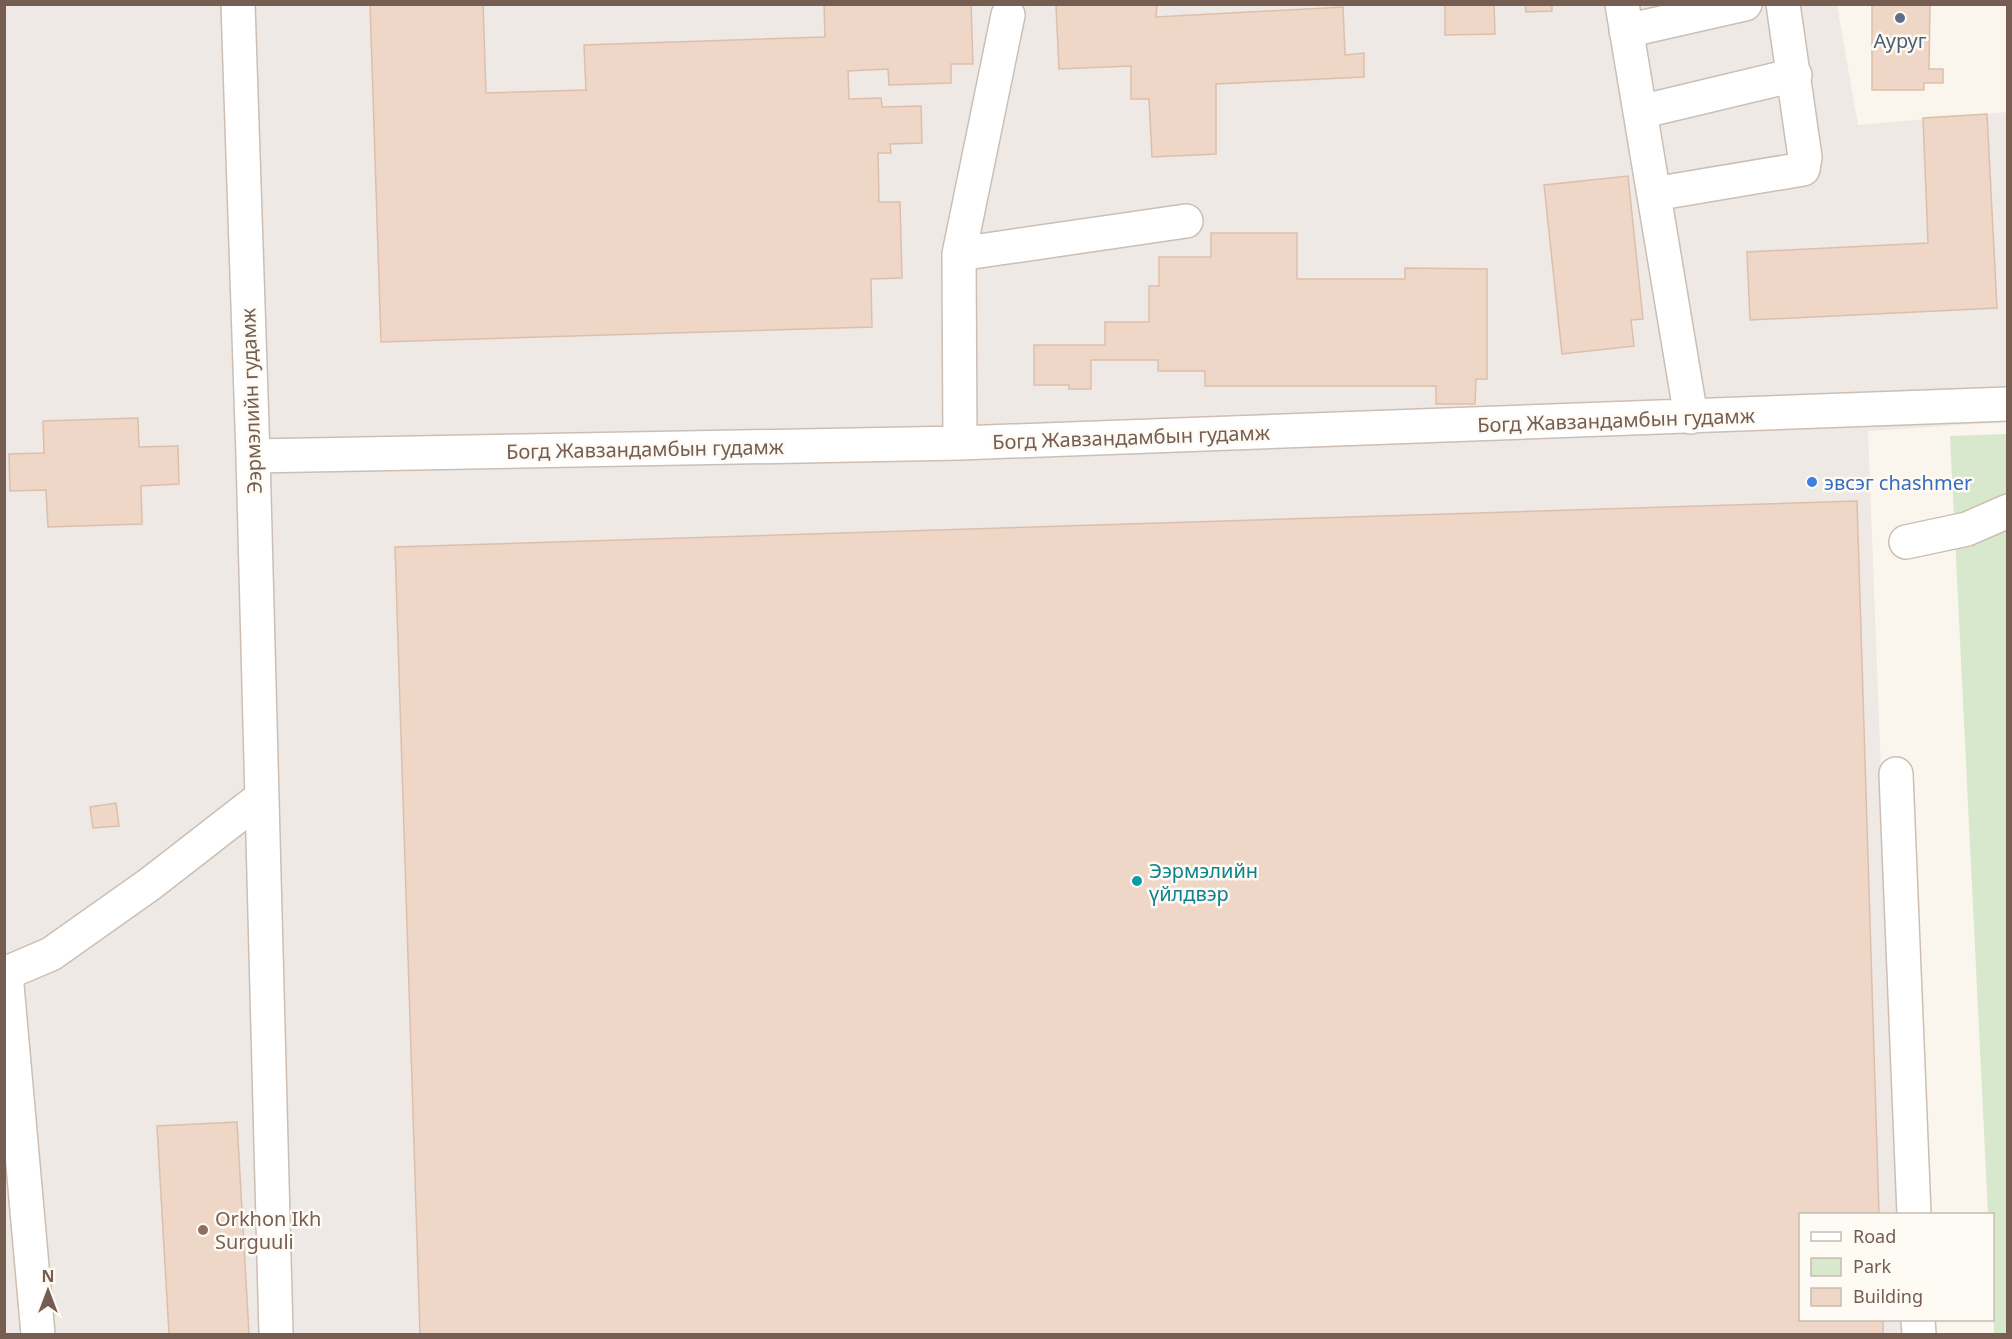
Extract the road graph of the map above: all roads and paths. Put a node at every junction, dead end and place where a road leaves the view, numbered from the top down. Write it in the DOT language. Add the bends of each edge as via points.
graph roads {
  1 [pos="238,4"];
  2 [pos="1745,4"];
  3 [pos="1783,4"];
  4 [pos="1008,15"];
  5 [pos="1624,18"];
  6 [pos="1795,75"];
  7 [pos="1640,112"];
  8 [pos="1654,194"];
  9 [pos="1186,221"];
  10 [pos="959,254"];
  11 [pos="2007,404"];
  12 [pos="1691,417"];
  13 [pos="960,443"];
  14 [pos="253,456"];
  15 [pos="2007,511"];
  16 [pos="1906,542"];
  17 [pos="1896,774"];
  18 [pos="262,797"];
  19 [pos="5,974"];
  20 [pos="1914,1213"];
  21 [pos="38,1335"];
  22 [pos="276,1335"];
  1 -- 14 [label="street, Ээрмэлийн гудамж"];
  2 -- 5 [label="street"];
  3 -- 6 [label="street"];
  4 -- 10 [label="street"];
  5 -- 7 [label="street"];
  6 -- 7 [label="street"];
  6 -- 8 [label="street" via="1805,157 1803,169"];
  7 -- 8 [label="street"];
  8 -- 12 [label="street"];
  9 -- 10 [label="street"];
  10 -- 13 [label="street"];
  11 -- 12 [label="street, Богд Жавзандамбын гудамж"];
  12 -- 13 [label="street, Богд Жавзандамбын гудамж"];
  13 -- 14 [label="street, Богд Жавзандамбын гудамж"];
  14 -- 18 [label="street, Ээрмэлийн гудамж"];
  15 -- 16 [label="street" via="1967,530"];
  17 -- 20 [label="street"];
  18 -- 19 [label="street" via="51,954"];
  18 -- 22 [label="street, Ээрмэлийн гудамж"];
  19 -- 21 [label="street"];
}
